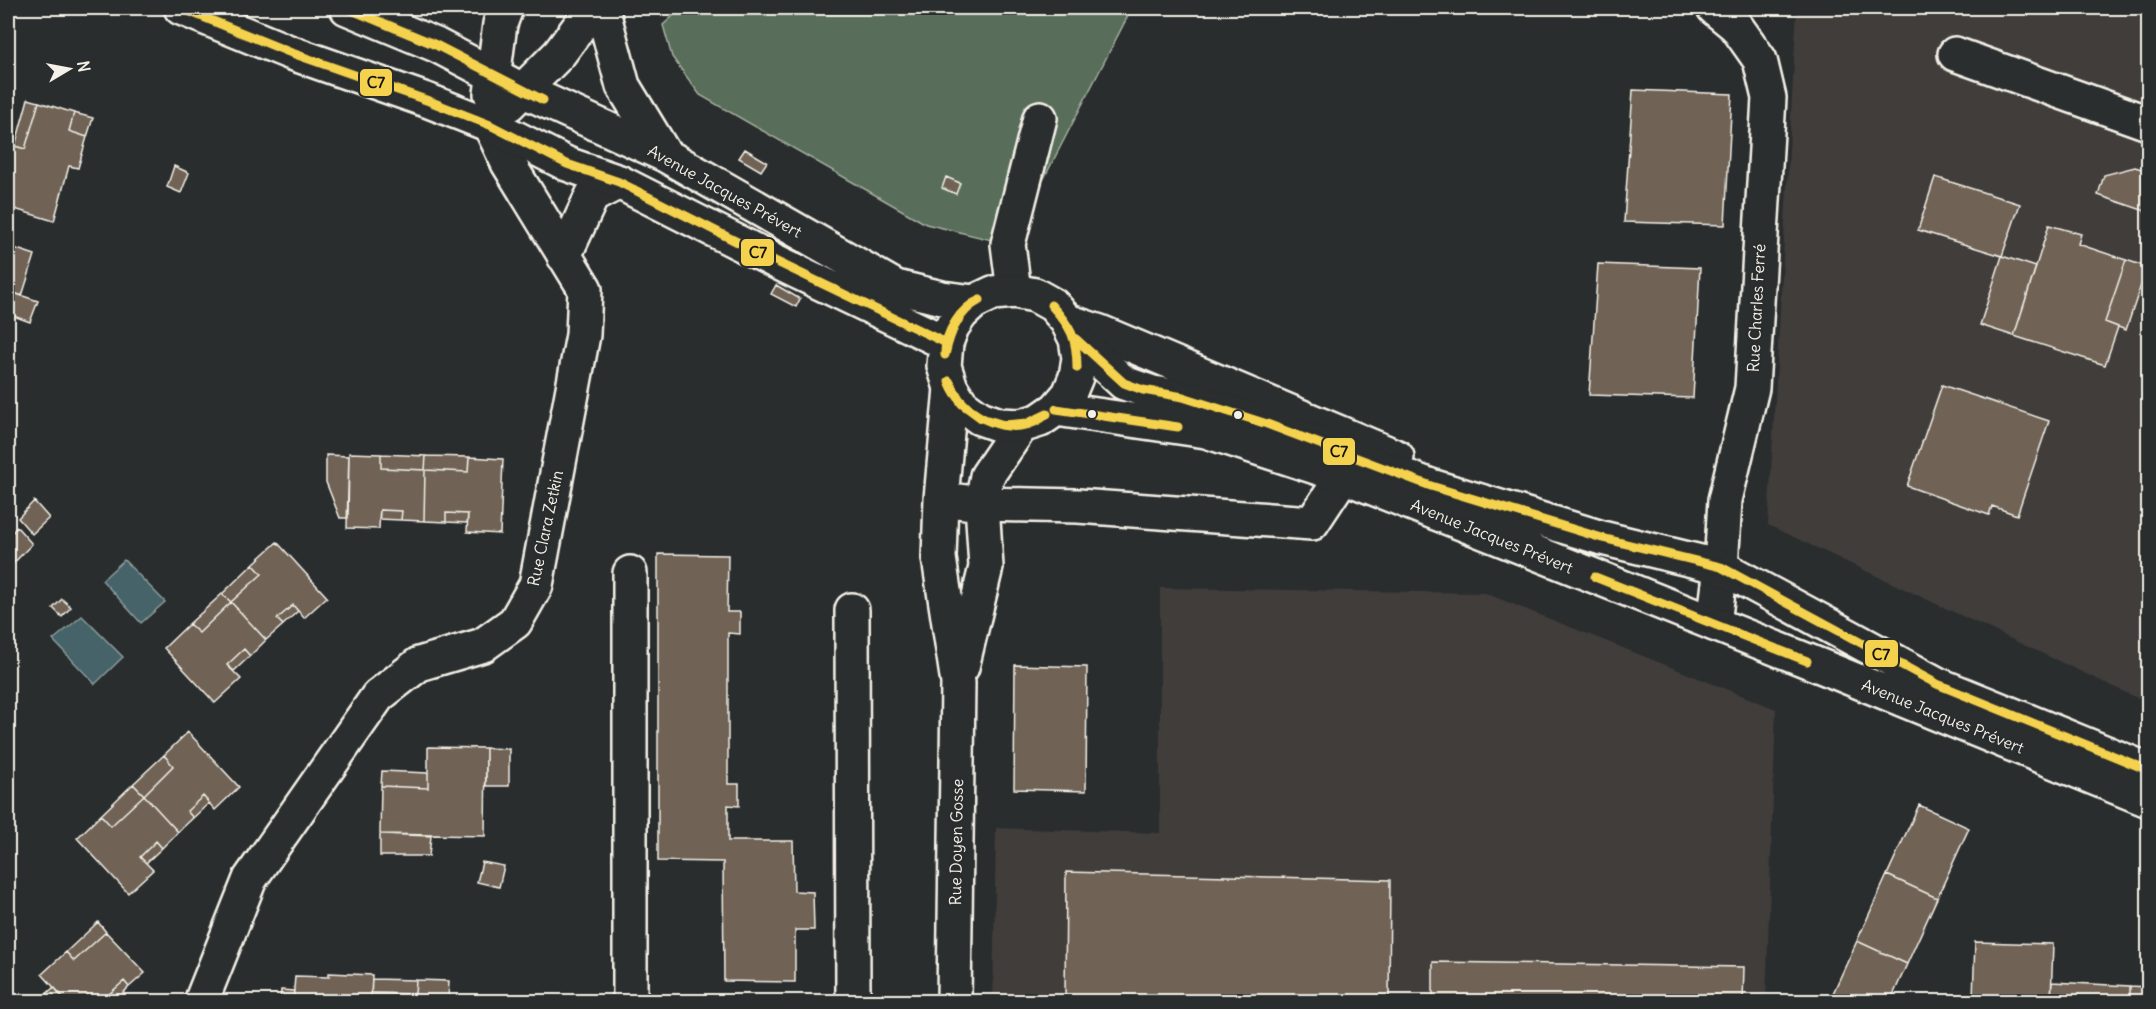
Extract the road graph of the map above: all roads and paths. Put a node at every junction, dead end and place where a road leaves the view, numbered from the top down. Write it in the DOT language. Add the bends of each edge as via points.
graph roads {
  1 [pos="181,8"];
  2 [pos="347,8"];
  3 [pos="360,8"];
  4 [pos="381,8"];
  5 [pos="506,8"];
  6 [pos="593,8"];
  7 [pos="602,8"];
  8 [pos="1714,8"];
  9 [pos="213,14"];
  10 [pos="1955,54"];
  11 [pos="492,73"];
  12 [pos="522,90"];
  13 [pos="1040,118"];
  14 [pos="2148,123"];
  15 [pos="490,125"];
  16 [pos="665,155"];
  17 [pos="619,182"];
  18 [pos="564,256"];
  19 [pos="1014,291"];
  20 [pos="974,302"];
  21 [pos="1072,330"];
  22 [pos="946,343"];
  23 [pos="951,388"];
  24 [pos="1056,409"];
  25 [pos="1022,426"];
  26 [pos="1347,466"];
  27 [pos="941,499"];
  28 [pos="982,504"];
  29 [pos="1536,517"];
  30 [pos="1721,567"];
  31 [pos="630,573"];
  32 [pos="852,610"];
  33 [pos="1714,624"];
  34 [pos="958,683"];
  35 [pos="2148,770"];
  36 [pos="2148,800"];
  37 [pos="201,1002"];
  38 [pos="630,1002"];
  39 [pos="853,1002"];
  40 [pos="954,1002"];
  1 -- 9 [label="main road"];
  2 -- 11 [label="main road, Avenue Jacques Prévert"];
  3 -- 4 [label="main road"];
  5 -- 11 [label="main road"];
  6 -- 12 [label="main road" via="560,54"];
  7 -- 16 [label="main road" via="623,86"];
  8 -- 30 [label="main road, Rue Charles Ferré" via="1736,26 1760,60 1769,98 1752,388 1725,500"];
  9 -- 15 [label="main road" via="289,52"];
  10 -- 14 [label="main road"];
  11 -- 12 [label="main road, Avenue Jacques Prévert"];
  11 -- 15 [label="main road"];
  12 -- 15 [label="main road"];
  12 -- 16 [label="main road, Avenue Jacques Prévert"];
  13 -- 19 [label="main road" via="1008,244"];
  15 -- 17 [label="main road" via="567,164"];
  15 -- 18 [label="main road, Rue Clara Zetkin" via="508,163"];
  16 -- 20 [label="main road, Avenue Jacques Prévert" via="896,287"];
  17 -- 18 [label="main road" via="592,196"];
  17 -- 22 [label="main road"];
  18 -- 37 [label="main road, Rue Clara Zetkin" via="585,289 583,335 536,585 515,622 483,645 419,664 378,696 250,879"];
  19 -- 20 [label="main road" via="993,293"];
  19 -- 21 [label="main road" via="1035,295 1053,305"];
  20 -- 22 [label="main road" via="957,320"];
  21 -- 24 [label="main road" via="1079,358 1076,377 1069,394"];
  21 -- 26 [label="main road, Avenue Jacques Prévert" via="1124,383 1184,397 1267,424"];
  21 -- 29 [label="main road" via="1100,332"];
  22 -- 23 [label="main road" via="944,366"];
  23 -- 25 [label="main road" via="963,405 980,418 1000,425"];
  23 -- 27 [label="main road, Rue Doyen Gosse"];
  24 -- 25 [label="main road"];
  24 -- 26 [label="main road, Avenue Jacques Prévert" via="1206,431"];
  25 -- 28 [label="main road, Rue Doyen Gosse" via="987,476"];
  26 -- 28 [label="main road" via="1312,523 1078,506"];
  26 -- 29 [label="main road, Avenue Jacques Prévert"];
  26 -- 33 [label="main road, Avenue Jacques Prévert"];
  27 -- 28 [label="main road"];
  27 -- 34 [label="main road, Rue Doyen Gosse" via="939,558"];
  28 -- 34 [label="main road, Rue Doyen Gosse" via="986,567"];
  29 -- 30 [label="main road, Avenue Jacques Prévert" via="1602,538"];
  30 -- 33 [label="main road, Rue Charles Ferré"];
  30 -- 35 [label="main road, Avenue Jacques Prévert" via="1937,684"];
  31 -- 38 [label="main road"];
  32 -- 39 [label="main road"];
  33 -- 36 [label="main road, Avenue Jacques Prévert"];
  34 -- 40 [label="main road, Rue Doyen Gosse"];
}
